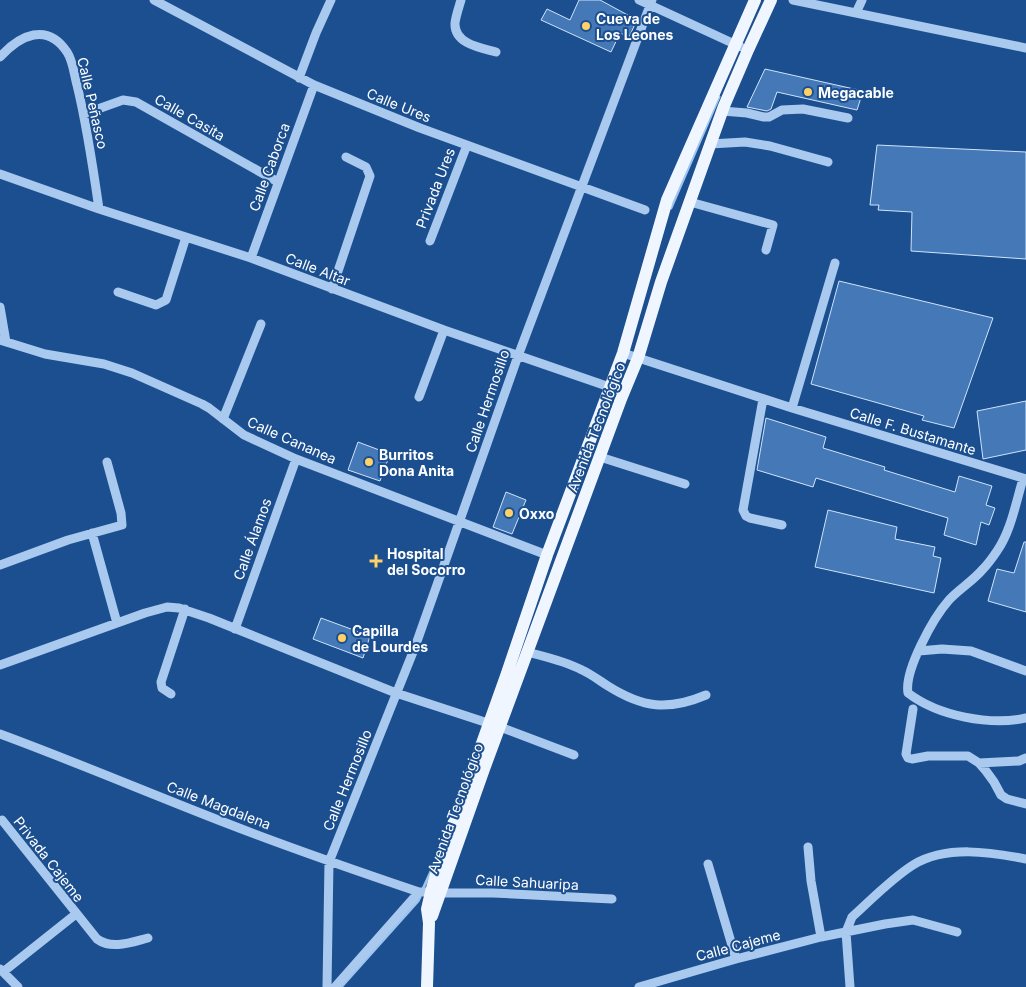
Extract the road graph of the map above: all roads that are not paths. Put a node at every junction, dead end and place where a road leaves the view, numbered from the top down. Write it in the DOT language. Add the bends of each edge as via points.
graph roads {
  1 [pos="154,0"];
  2 [pos="331,0"];
  3 [pos="461,0"];
  4 [pos="639,0"];
  5 [pos="755,0"];
  6 [pos="772,0"];
  7 [pos="793,0"];
  8 [pos="862,0"];
  9 [pos="651,2"];
  10 [pos="856,13"];
  11 [pos="735,44"];
  12 [pos="1026,48"];
  13 [pos="748,50"];
  14 [pos="496,52"];
  15 [pos="0,56"];
  16 [pos="299,78"];
  17 [pos="314,85"];
  18 [pos="722,111"];
  19 [pos="84,114"];
  20 [pos="848,118"];
  21 [pos="710,144"];
  22 [pos="467,145"];
  23 [pos="346,157"];
  24 [pos="828,162"];
  25 [pos="0,174"];
  26 [pos="278,182"];
  27 [pos="581,186"];
  28 [pos="690,202"];
  29 [pos="99,209"];
  30 [pos="645,210"];
  31 [pos="186,237"];
  32 [pos="430,241"];
  33 [pos="766,250"];
  34 [pos="251,258"];
  35 [pos="834,263"];
  36 [pos="332,289"];
  37 [pos="118,292"];
  38 [pos="0,307"];
  39 [pos="261,324"];
  40 [pos="444,330"];
  41 [pos="3,341"];
  42 [pos="624,353"];
  43 [pos="518,356"];
  44 [pos="638,358"];
  45 [pos="611,388"];
  46 [pos="624,392"];
  47 [pos="419,397"];
  48 [pos="763,399"];
  49 [pos="792,408"];
  50 [pos="223,419"];
  51 [pos="600,457"];
  52 [pos="296,459"];
  53 [pos="107,462"];
  54 [pos="1025,479"];
  55 [pos="685,484"];
  56 [pos="460,522"];
  57 [pos="782,525"];
  58 [pos="92,533"];
  59 [pos="546,555"];
  60 [pos="0,565"];
  61 [pos="185,610"];
  62 [pos="117,623"];
  63 [pos="235,629"];
  64 [pos="919,651"];
  65 [pos="527,652"];
  66 [pos="0,665"];
  67 [pos="1026,671"];
  68 [pos="396,693"];
  69 [pos="171,694"];
  70 [pos="706,695"];
  71 [pos="913,709"];
  72 [pos="1026,718"];
  73 [pos="495,725"];
  74 [pos="0,734"];
  75 [pos="574,756"];
  76 [pos="1026,758"];
  77 [pos="979,763"];
  78 [pos="1026,804"];
  79 [pos="2,820"];
  80 [pos="808,847"];
  81 [pos="1026,859"];
  82 [pos="329,862"];
  83 [pos="708,864"];
  84 [pos="434,888"];
  85 [pos="612,900"];
  86 [pos="76,914"];
  87 [pos="846,932"];
  88 [pos="957,932"];
  89 [pos="821,937"];
  90 [pos="148,938"];
  91 [pos="736,959"];
  92 [pos="1,970"];
  93 [pos="18,987"];
  94 [pos="327,987"];
  95 [pos="335,987"];
  96 [pos="427,987"];
  97 [pos="639,987"];
  98 [pos="850,987"];
  1 -- 16 [label="street, Calle Ures"];
  2 -- 16 [label="street"];
  3 -- 14 [label="street" via="455,24 462,40"];
  4 -- 9 [label="street"];
  5 -- 11 [label="main road, Avenida Tecnológico"];
  6 -- 13 [label="main road, Avenida Tecnológico"];
  7 -- 10 [label="street"];
  8 -- 10 [label="street"];
  9 -- 11 [label="street"];
  9 -- 27 [label="street, Calle Hermosillo"];
  10 -- 12 [label="street"];
  11 -- 13 [label="street"];
  11 -- 42 [label="main road, Avenida Tecnológico" via="667,200"];
  13 -- 18 [label="main road, Avenida Tecnológico"];
  15 -- 19 [label="street, Calle Peñasco" via="24,38 44,34 52,38 71,60"];
  16 -- 17 [label="street, Calle Ures"];
  17 -- 22 [label="street, Calle Ures"];
  17 -- 26 [label="street, Calle Caborca"];
  18 -- 20 [label="street" via="769,117 782,110 803,108"];
  18 -- 21 [label="main road, Avenida Tecnológico"];
  19 -- 26 [label="street, Calle Casita" via="123,100 136,102"];
  19 -- 29 [label="street, Calle Peñasco"];
  21 -- 24 [label="street" via="753,143"];
  21 -- 28 [label="main road, Avenida Tecnológico"];
  22 -- 27 [label="street, Calle Ures"];
  22 -- 32 [label="street, Privada Ures"];
  23 -- 36 [label="street" via="366,167 370,176"];
  25 -- 29 [label="street, Calle Altar"];
  26 -- 34 [label="street, Calle Caborca"];
  27 -- 30 [label="street, Calle Ures"];
  27 -- 43 [label="street, Calle Hermosillo"];
  28 -- 33 [label="street" via="773,225"];
  28 -- 44 [label="main road, Avenida Tecnológico"];
  29 -- 31 [label="street, Calle Altar"];
  31 -- 34 [label="street, Calle Altar"];
  31 -- 37 [label="street" via="166,300 156,305"];
  34 -- 36 [label="street, Calle Altar"];
  35 -- 49 [label="street"];
  36 -- 40 [label="street, Calle Altar"];
  38 -- 41 [label="street"];
  39 -- 50 [label="street"];
  40 -- 43 [label="street, Calle Altar"];
  40 -- 47 [label="street"];
  41 -- 50 [label="street, Calle Cananea" via="45,354 104,364 132,373 202,404"];
  42 -- 44 [label="street, Calle F. Bustamante"];
  42 -- 45 [label="main road, Avenida Tecnológico"];
  43 -- 45 [label="street, Calle Altar"];
  43 -- 56 [label="street, Calle Hermosillo"];
  44 -- 46 [label="main road, Avenida Tecnológico"];
  44 -- 48 [label="street, Calle F. Bustamante"];
  45 -- 46 [label="street, Calle Altar"];
  45 -- 59 [label="main road, Avenida Tecnológico"];
  46 -- 51 [label="main road, Avenida Tecnológico"];
  48 -- 49 [label="street, Calle F. Bustamante"];
  48 -- 57 [label="street" via="743,510 750,518"];
  49 -- 54 [label="street, Calle F. Bustamante"];
  50 -- 52 [label="street, Calle Cananea" via="244,436"];
  51 -- 55 [label="street"];
  51 -- 65 [label="main road, Avenida Tecnológico"];
  52 -- 56 [label="street, Calle Cananea"];
  52 -- 63 [label="street, Calle Álamos"];
  53 -- 58 [label="street" via="122,524"];
  54 -- 64 [label="street" via="998,549 983,570 949,600"];
  56 -- 59 [label="street, Calle Cananea"];
  56 -- 68 [label="street, Calle Hermosillo"];
  58 -- 60 [label="street"];
  58 -- 62 [label="street"];
  59 -- 73 [label="main road, Avenida Tecnológico"];
  61 -- 62 [label="street" via="167,607"];
  61 -- 63 [label="street"];
  61 -- 69 [label="street" via="161,682 162,688"];
  62 -- 66 [label="street"];
  63 -- 68 [label="street"];
  64 -- 67 [label="street" via="971,651"];
  64 -- 72 [label="street" via="907,684 908,694 922,703 991,721"];
  65 -- 70 [label="street" via="584,670 626,697 650,705 690,702"];
  65 -- 73 [label="main road, Avenida Tecnológico"];
  68 -- 73 [label="street"];
  68 -- 82 [label="street, Calle Hermosillo"];
  71 -- 77 [label="street" via="908,758 968,756"];
  73 -- 75 [label="street"];
  73 -- 84 [label="main road, Avenida Tecnológico"];
  74 -- 82 [label="street, Calle Magdalena"];
  76 -- 77 [label="street"];
  77 -- 78 [label="street" via="1001,795"];
  79 -- 86 [label="street, Privada Cajeme"];
  80 -- 89 [label="street"];
  81 -- 87 [label="street" via="968,851 928,858 914,864 885,886 852,917"];
  82 -- 84 [label="street, Calle Magdalena"];
  82 -- 94 [label="street, Calle Hermosillo"];
  83 -- 91 [label="street"];
  84 -- 85 [label="street, Calle Sahuaripa"];
  84 -- 95 [label="street"];
  84 -- 96 [label="main road, Avenida Tecnológico"];
  86 -- 90 [label="street, Privada Cajeme" via="103,944 117,945"];
  86 -- 92 [label="street, Privada Cajeme"];
  87 -- 88 [label="street, Calle Cajeme" via="913,920"];
  87 -- 89 [label="street, Calle Cajeme"];
  87 -- 98 [label="street"];
  89 -- 91 [label="street, Calle Cajeme"];
  91 -- 97 [label="street, Calle Cajeme"];
  92 -- 93 [label="street"];
}
